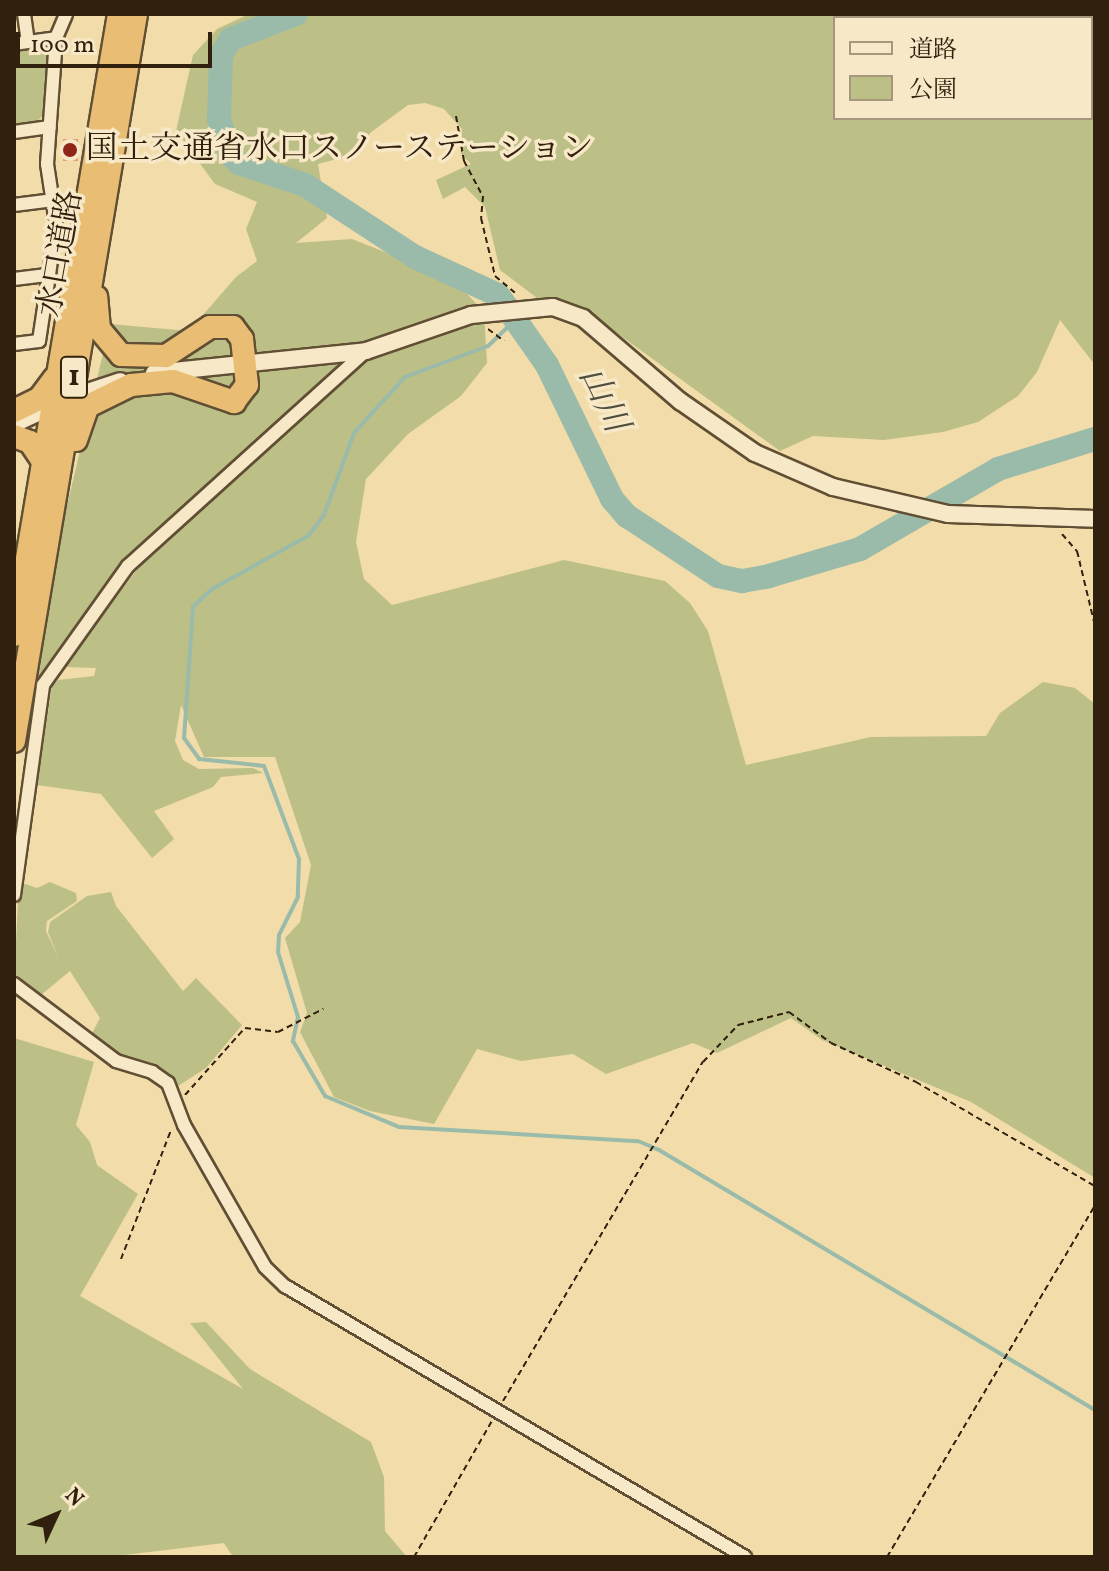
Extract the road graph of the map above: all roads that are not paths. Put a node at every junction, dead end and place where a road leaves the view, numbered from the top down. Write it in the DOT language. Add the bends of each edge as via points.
graph roads {
  1 [pos="24,14"];
  2 [pos="66,14"];
  3 [pos="119,14"];
  4 [pos="136,14"];
  5 [pos="56,38"];
  6 [pos="28,42"];
  7 [pos="14,44"];
  8 [pos="50,127"];
  9 [pos="14,132"];
  10 [pos="54,200"];
  11 [pos="14,205"];
  12 [pos="91,273"];
  13 [pos="49,275"];
  14 [pos="14,279"];
  15 [pos="14,344"];
  16 [pos="366,351"];
  17 [pos="244,362"];
  18 [pos="55,378"];
  19 [pos="87,392"];
  20 [pos="14,411"];
  21 [pos="40,412"];
  22 [pos="14,424"];
  23 [pos="14,436"];
  24 [pos="42,460"];
  25 [pos="54,505"];
  26 [pos="1095,519"];
  27 [pos="14,635"];
  28 [pos="14,741"];
  29 [pos="14,895"];
  30 [pos="14,984"];
  31 [pos="745,1557"];
  1 -- 6 [label="street"];
  2 -- 5 [label="street"];
  3 -- 18 [label="highway, 水口道路 / 1"];
  4 -- 12 [label="highway, 水口道路 / 1"];
  5 -- 6 [label="street"];
  5 -- 8 [label="street"];
  6 -- 7 [label="street"];
  8 -- 9 [label="street"];
  8 -- 10 [label="street" via="47,164"];
  10 -- 11 [label="street"];
  10 -- 13 [label="street"];
  12 -- 17 [label="highway" via="99,329 121,355 166,356 210,327 228,325 241,335"];
  12 -- 25 [label="highway, 水口道路 / 1"];
  13 -- 14 [label="street"];
  13 -- 15 [label="street" via="39,341"];
  16 -- 17 [label="street"];
  16 -- 26 [label="street" via="495,310 553,307 583,318 680,401 755,453 833,487 948,514"];
  16 -- 29 [label="street" via="128,566 43,685 37,699"];
  17 -- 19 [label="street" via="140,375"];
  17 -- 25 [label="highway" via="245,392 234,402 161,382 131,385 90,405 63,496"];
  18 -- 20 [label="highway" via="39,399"];
  18 -- 24 [label="highway, 水口道路 / 1"];
  21 -- 22 [label="street"];
  23 -- 24 [label="highway" via="30,442"];
  24 -- 27 [label="highway, 水口道路 / 1"];
  25 -- 28 [label="highway, 水口道路 / 1"];
  30 -- 31 [label="street" via="116,1061 168,1083 265,1267 285,1286"];
}
